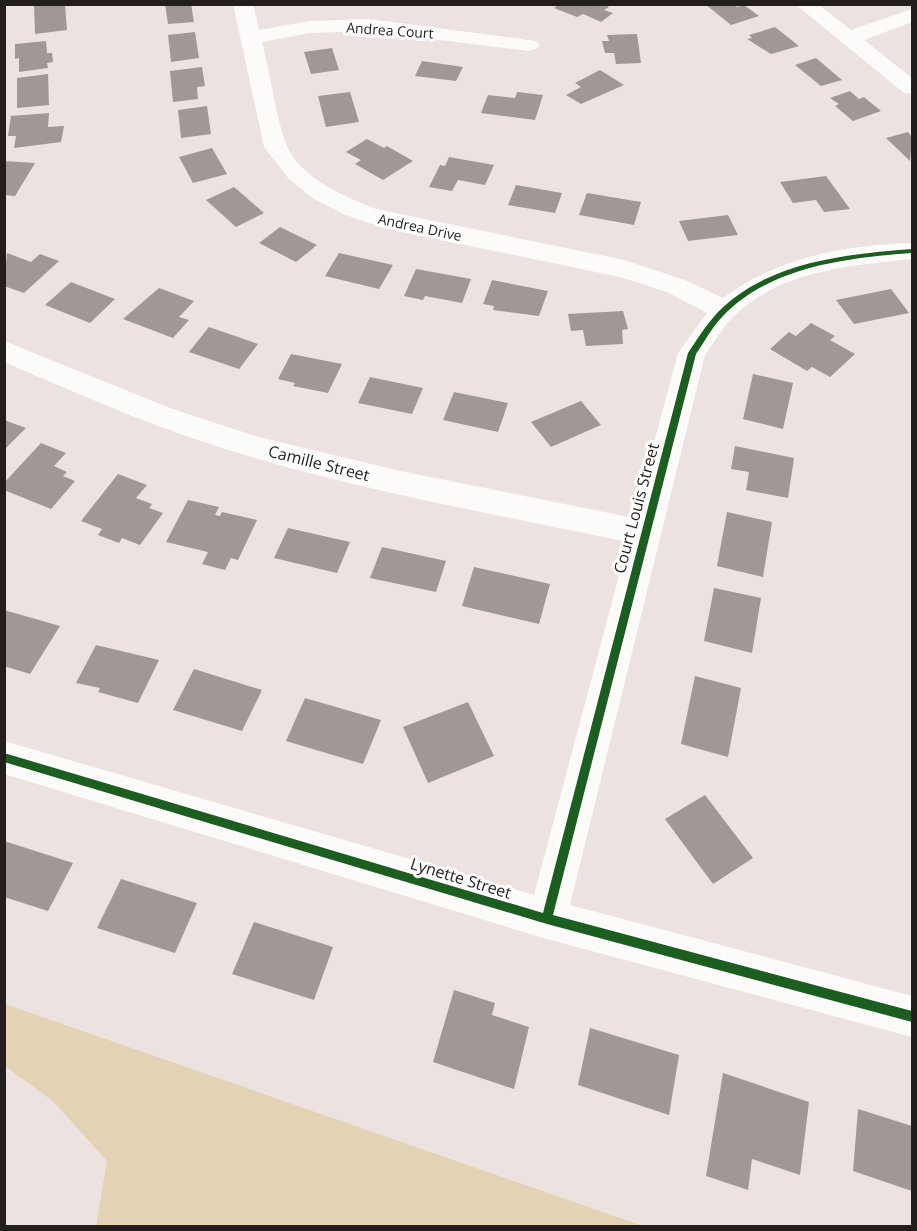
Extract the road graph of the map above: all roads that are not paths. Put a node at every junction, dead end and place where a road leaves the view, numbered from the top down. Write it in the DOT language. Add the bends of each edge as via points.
graph roads {
  1 [pos="243,4"];
  2 [pos="805,4"];
  3 [pos="912,15"];
  4 [pos="251,38"];
  5 [pos="849,38"];
  6 [pos="529,45"];
  7 [pos="912,88"];
  8 [pos="912,251"];
  9 [pos="724,310"];
  10 [pos="4,351"];
  11 [pos="645,534"];
  12 [pos="4,756"];
  13 [pos="547,919"];
  14 [pos="912,1017"];
  1 -- 4 [label="street, Andrea Drive"];
  2 -- 5 [label="street"];
  3 -- 5 [label="street"];
  4 -- 6 [label="street, Andrea Court" via="310,27 369,25"];
  4 -- 9 [label="street, Andrea Drive" via="276,147 287,166 315,190 384,220 624,269 676,286"];
  5 -- 7 [label="street"];
  8 -- 9 [label="street, Court Louis Street" via="845,255 814,262 771,278"];
  9 -- 11 [label="street, Court Louis Street" via="692,353"];
  10 -- 11 [label="street, Camille Street" via="146,411 253,446 355,472"];
  11 -- 13 [label="street, Court Louis Street"];
  12 -- 13 [label="street, Lynette Street"];
  13 -- 14 [label="street, Lynette Street"];
}
